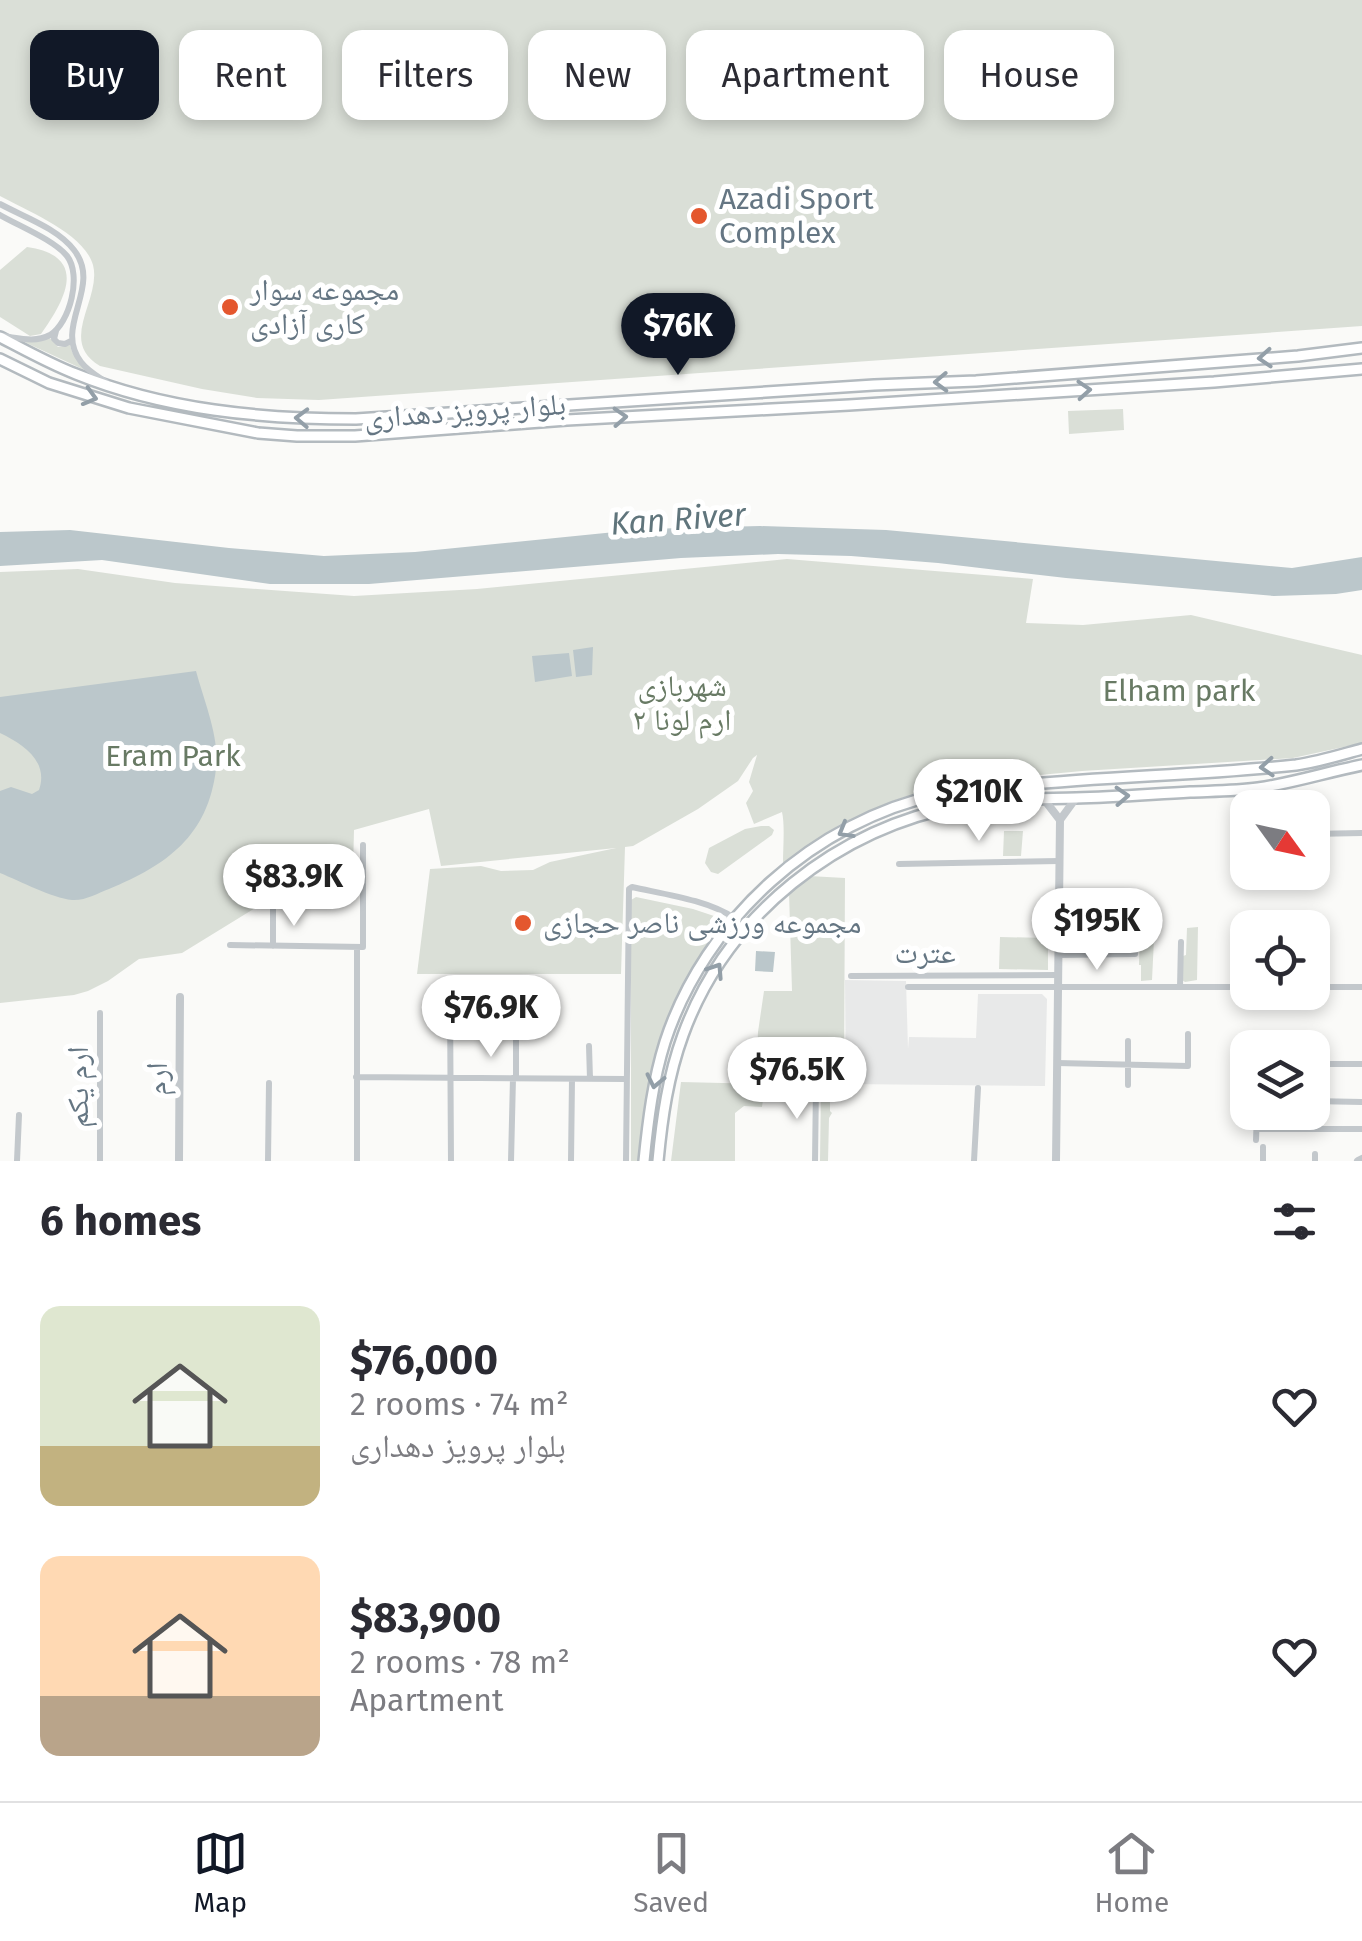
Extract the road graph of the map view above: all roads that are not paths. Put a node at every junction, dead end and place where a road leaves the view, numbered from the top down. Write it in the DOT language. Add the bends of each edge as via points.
graph roads {
  1 [pos="0,204"];
  2 [pos="0,215"];
  3 [pos="56,330"];
  4 [pos="0,337"];
  5 [pos="72,341"];
  6 [pos="1362,348"];
  7 [pos="0,359"];
  8 [pos="1362,369"];
  9 [pos="113,388"];
  10 [pos="1362,749"];
  11 [pos="1361,766"];
  12 [pos="1043,798"];
  13 [pos="1076,798"];
  14 [pos="1060,820"];
  15 [pos="1330,834"];
  16 [pos="1362,834"];
  17 [pos="363,845"];
  18 [pos="1060,861"];
  19 [pos="899,864"];
  20 [pos="273,904"];
  21 [pos="734,918"];
  22 [pos="1181,942"];
  23 [pos="230,946"];
  24 [pos="273,946"];
  25 [pos="360,948"];
  26 [pos="1135,954"];
  27 [pos="1058,955"];
  28 [pos="1058,975"];
  29 [pos="852,976"];
  30 [pos="908,987"];
  31 [pos="1230,987"];
  32 [pos="1330,987"];
  33 [pos="1362,987"];
  34 [pos="1058,988"];
  35 [pos="1180,988"];
  36 [pos="180,997"];
  37 [pos="450,998"];
  38 [pos="516,998"];
  39 [pos="100,1013"];
  40 [pos="1188,1034"];
  41 [pos="1128,1041"];
  42 [pos="590,1046"];
  43 [pos="1057,1063"];
  44 [pos="1129,1064"];
  45 [pos="1330,1064"];
  46 [pos="1362,1064"];
  47 [pos="356,1076"];
  48 [pos="450,1078"];
  49 [pos="514,1078"];
  50 [pos="572,1079"];
  51 [pos="590,1079"];
  52 [pos="626,1079"];
  53 [pos="269,1082"];
  54 [pos="816,1084"];
  55 [pos="1128,1085"];
  56 [pos="978,1088"];
  57 [pos="1330,1101"];
  58 [pos="1362,1102"];
  59 [pos="19,1115"];
  60 [pos="1256,1130"];
  61 [pos="1330,1130"];
  62 [pos="1362,1130"];
  63 [pos="1256,1140"];
  64 [pos="1264,1147"];
  65 [pos="17,1161"];
  66 [pos="100,1161"];
  67 [pos="179,1161"];
  68 [pos="268,1161"];
  69 [pos="358,1161"];
  70 [pos="451,1161"];
  71 [pos="512,1161"];
  72 [pos="571,1161"];
  73 [pos="626,1161"];
  74 [pos="644,1161"];
  75 [pos="658,1161"];
  76 [pos="815,1161"];
  77 [pos="974,1161"];
  78 [pos="1056,1161"];
  79 [pos="1263,1161"];
  1 -- 5 [label="street" via="76,252 84,282"];
  2 -- 3 [label="street" via="69,258 74,288"];
  3 -- 4 [label="street" via="32,340"];
  3 -- 5 [label="street" via="58,343"];
  4 -- 9 [label="main road, بلوار پرویز دهداری"];
  5 -- 9 [label="street" via="85,367"];
  6 -- 9 [label="main road, بلوار پرویز دهداری, one-way" via="996,380 356,418 232,412"];
  7 -- 8 [label="main road, بلوار پرویز دهداری, one-way" via="48,383 130,408 258,433 316,436"];
  10 -- 21 [label="main road, one-way" via="1299,765 943,793 887,809 820,845"];
  13 -- 11 [label="main road, one-way" via="1258,788"];
  12 -- 13 [label="main road"];
  12 -- 14 [label="street"];
  75 -- 12 [label="main road, one-way" via="674,1062 697,1001 772,901 828,857 894,824 966,804"];
  13 -- 14 [label="street"];
  14 -- 18 [label="street"];
  15 -- 16 [label="street"];
  17 -- 25 [label="street"];
  18 -- 19 [label="street"];
  18 -- 27 [label="street"];
  20 -- 24 [label="street"];
  21 -- 52 [label="street" via="630,888"];
  21 -- 74 [label="main road, one-way" via="691,981 670,1027"];
  22 -- 35 [label="street"];
  23 -- 24 [label="street"];
  24 -- 25 [label="street"];
  25 -- 47 [label="street"];
  26 -- 27 [label="street"];
  27 -- 28 [label="street"];
  28 -- 29 [label="street, عترت"];
  28 -- 34 [label="street"];
  30 -- 34 [label="street"];
  31 -- 35 [label="street"];
  32 -- 33 [label="street"];
  34 -- 35 [label="street"];
  34 -- 43 [label="street"];
  36 -- 67 [label="street, ارم"];
  37 -- 48 [label="street"];
  38 -- 49 [label="street"];
  39 -- 66 [label="street, ارم یکم"];
  40 -- 44 [label="street" via="1188,1066"];
  41 -- 44 [label="street"];
  42 -- 51 [label="street"];
  43 -- 44 [label="street"];
  43 -- 78 [label="street"];
  44 -- 55 [label="street"];
  45 -- 46 [label="street"];
  47 -- 48 [label="street"];
  47 -- 69 [label="street"];
  48 -- 49 [label="street"];
  48 -- 70 [label="street"];
  49 -- 50 [label="street"];
  49 -- 71 [label="street"];
  50 -- 51 [label="street"];
  50 -- 72 [label="street"];
  51 -- 52 [label="street"];
  52 -- 73 [label="street"];
  53 -- 68 [label="street"];
  54 -- 76 [label="street"];
  56 -- 77 [label="street"];
  57 -- 58 [label="street"];
  59 -- 65 [label="street"];
  60 -- 63 [label="street"];
  61 -- 62 [label="street"];
  64 -- 79 [label="street"];
}
